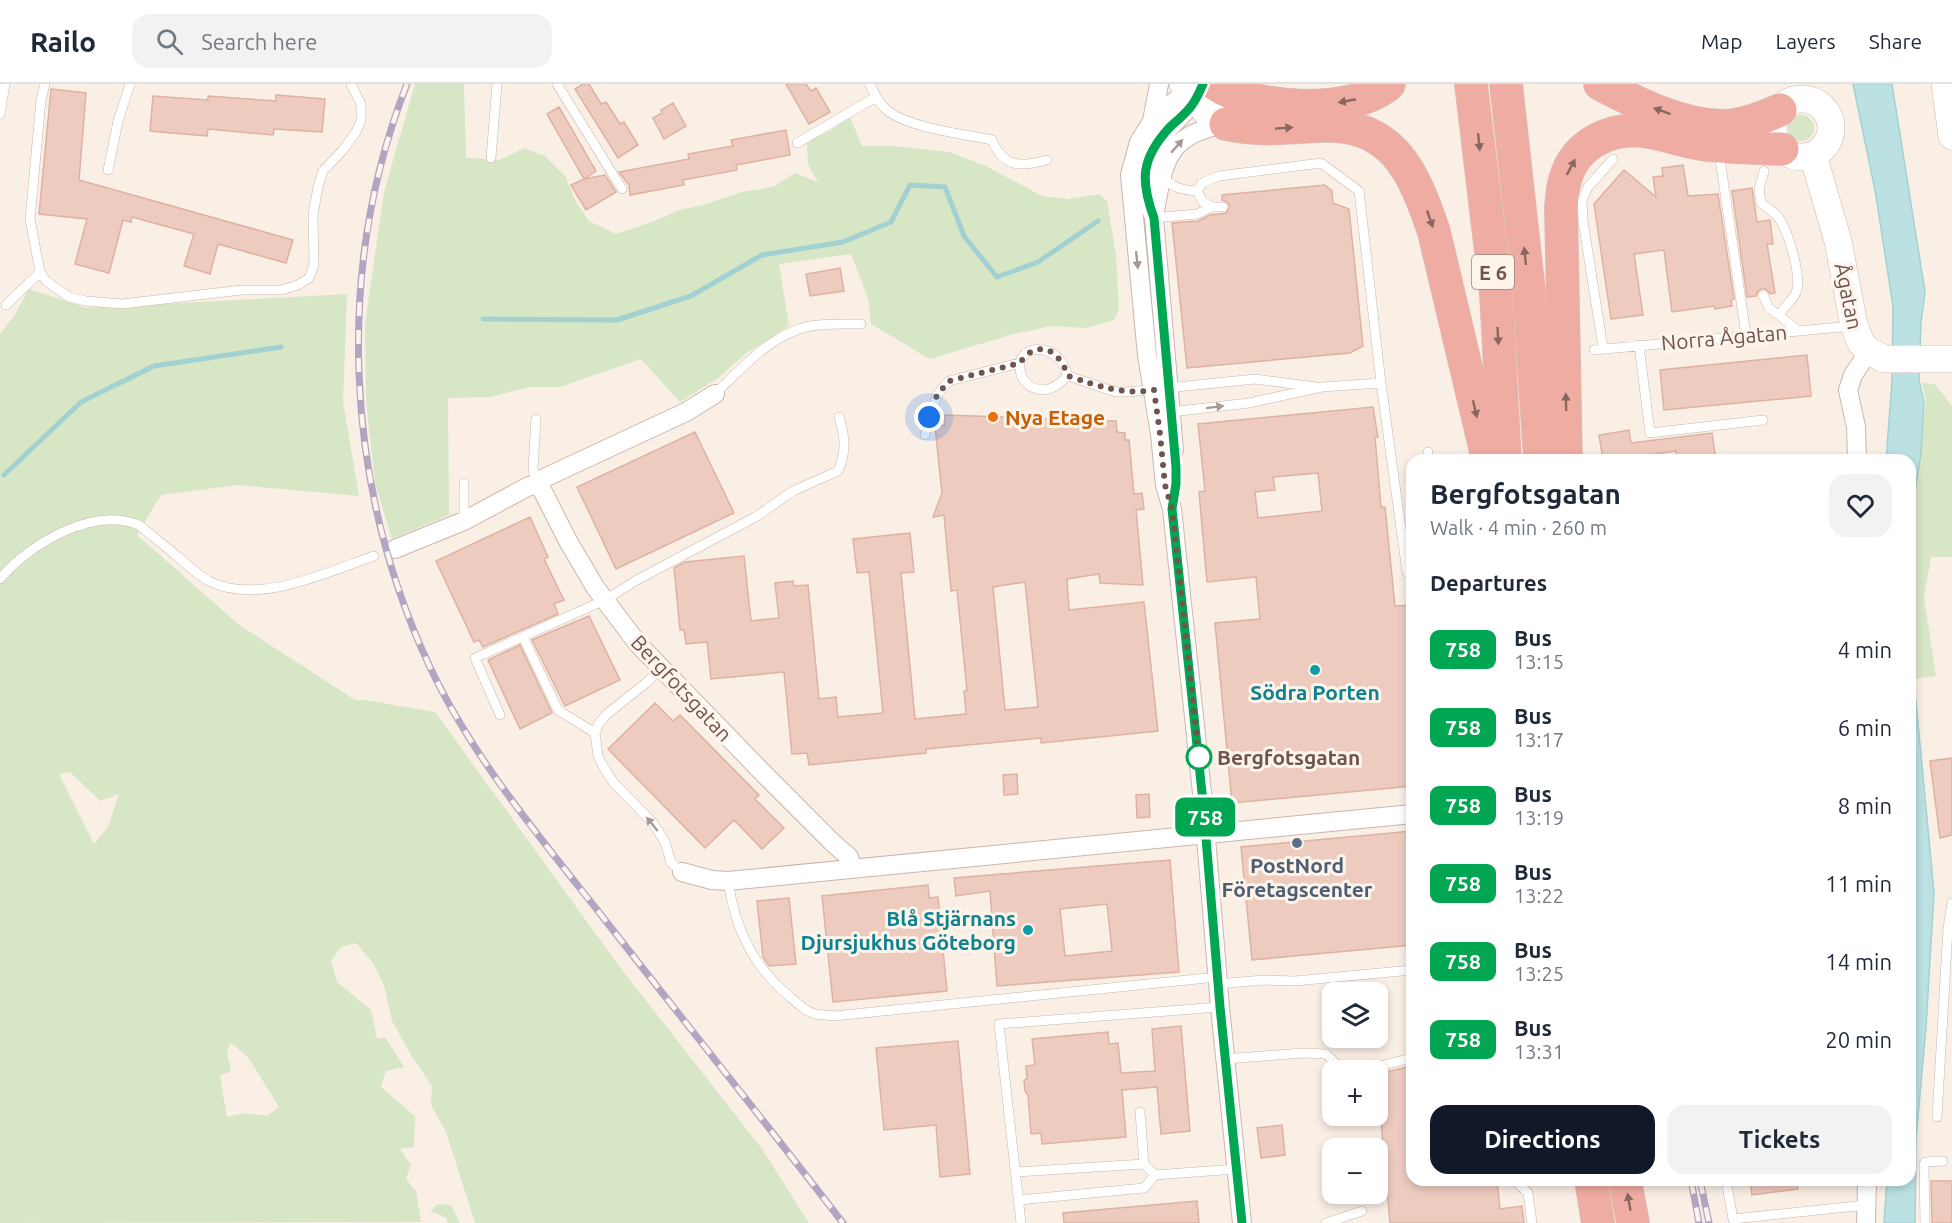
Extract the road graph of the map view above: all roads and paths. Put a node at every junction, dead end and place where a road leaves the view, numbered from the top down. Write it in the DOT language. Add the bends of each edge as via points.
graph roads {
  1 [pos="5,84"];
  2 [pos="45,84"];
  3 [pos="130,84"];
  4 [pos="351,84"];
  5 [pos="497,84"];
  6 [pos="557,84"];
  7 [pos="870,84"];
  8 [pos="1159,84"];
  9 [pos="1389,84"];
  10 [pos="1472,84"];
  11 [pos="1506,84"];
  12 [pos="1600,84"];
  13 [pos="1820,84"];
  14 [pos="1945,84"];
  15 [pos="1197,88"];
  16 [pos="876,97"];
  17 [pos="1788,99"];
  18 [pos="1825,111"];
  19 [pos="0,114"];
  20 [pos="1151,123"];
  21 [pos="1226,124"];
  22 [pos="1952,136"];
  23 [pos="797,143"];
  24 [pos="491,158"];
  25 [pos="1786,158"];
  26 [pos="1613,159"];
  27 [pos="1720,159"];
  28 [pos="1047,160"];
  29 [pos="108,170"];
  30 [pos="1162,175"];
  31 [pos="622,189"];
  32 [pos="1197,191"];
  33 [pos="1212,207"];
  34 [pos="1223,207"];
  35 [pos="1133,216"];
  36 [pos="1154,218"];
  37 [pos="1364,245"];
  38 [pos="1353,246"];
  39 [pos="40,272"];
  40 [pos="1763,295"];
  41 [pos="6,305"];
  42 [pos="1780,316"];
  43 [pos="861,324"];
  44 [pos="1854,325"];
  45 [pos="1797,330"];
  46 [pos="1746,335"];
  47 [pos="1639,345"];
  48 [pos="1877,355"];
  49 [pos="1940,359"];
  50 [pos="1020,363"];
  51 [pos="1068,376"];
  52 [pos="1275,381"];
  53 [pos="1381,383"];
  54 [pos="1322,387"];
  55 [pos="1161,389"];
  56 [pos="715,394"];
  57 [pos="1274,399"];
  58 [pos="1164,413"];
  59 [pos="839,417"];
  60 [pos="536,419"];
  61 [pos="1763,420"];
  62 [pos="925,435"];
  63 [pos="1487,454"];
  64 [pos="1505,454"];
  65 [pos="1540,454"];
  66 [pos="1566,454"];
  67 [pos="1857,454"];
  68 [pos="464,483"];
  69 [pos="536,485"];
  70 [pos="464,521"];
  71 [pos="395,549"];
  72 [pos="374,556"];
  73 [pos="1406,565"];
  74 [pos="0,579"];
  75 [pos="605,600"];
  76 [pos="523,637"];
  77 [pos="661,668"];
  78 [pos="500,714"];
  79 [pos="595,733"];
  80 [pos="1406,815"];
  81 [pos="1206,835"];
  82 [pos="853,869"];
  83 [pos="682,872"];
  84 [pos="728,881"];
  85 [pos="1952,903"];
  86 [pos="1406,971"];
  87 [pos="1217,980"];
  88 [pos="1220,1007"];
  89 [pos="1225,1059"];
  90 [pos="1332,1060"];
  91 [pos="1406,1060"];
  92 [pos="1388,1064"];
  93 [pos="1140,1112"];
  94 [pos="1936,1117"];
  95 [pos="1942,1161"];
  96 [pos="1144,1164"];
  97 [pos="1236,1169"];
  98 [pos="1015,1172"];
  99 [pos="1155,1176"];
  100 [pos="1520,1186"];
  101 [pos="1592,1186"];
  102 [pos="1626,1186"];
  103 [pos="1727,1186"];
  104 [pos="1867,1186"];
  105 [pos="1019,1200"];
  106 [pos="1362,1211"];
  107 [pos="1867,1214"];
  108 [pos="1022,1223"];
  109 [pos="1242,1223"];
  110 [pos="1326,1223"];
  111 [pos="1532,1223"];
  112 [pos="1598,1223"];
  113 [pos="1633,1223"];
  114 [pos="1925,1223"];
  1 -- 19 [label="lane"];
  2 -- 39 [label="lane" via="30,219"];
  3 -- 29 [label="lane"];
  4 -- 39 [label="lane" via="361,104 360,121 342,151 323,171 314,202 314,265 309,278 298,285 281,290 242,290 103,304 69,297"];
  5 -- 24 [label="lane"];
  6 -- 31 [label="lane"];
  7 -- 16 [label="lane"];
  8 -- 20 [label="street"];
  9 -- 15 [label="highway, one-way" via="1366,97 1344,103 1304,105 1247,99"];
  10 -- 64 [label="highway, E 6, one-way" via="1496,294"];
  65 -- 11 [label="highway, E 6, one-way" via="1529,291"];
  17 -- 12 [label="highway, one-way" via="1761,118 1722,126 1681,118"];
  13 -- 18 [label="main road"];
  14 -- 22 [label="main road"];
  15 -- 20 [label="street" via="1168,105"];
  15 -- 21 [label="main road" via="1207,113"];
  15 -- 36 [label="street" via="1146,164 1145,189"];
  16 -- 23 [label="lane"];
  16 -- 28 [label="lane" via="888,112 917,124 992,140 997,152 1008,161 1028,165"];
  17 -- 18 [label="main road" via="1810,101"];
  17 -- 25 [label="main road, Ågatan" via="1775,117 1773,130"];
  18 -- 25 [label="main road" via="1831,126 1823,148"];
  20 -- 35 [label="street" via="1139,142 1130,175"];
  30 -- 21 [label="street, one-way" via="1166,161 1193,132"];
  21 -- 63 [label="highway, one-way" via="1262,130 1346,125 1366,131 1400,158 1424,203 1434,232"];
  25 -- 42 [label="lane" via="1759,189 1761,203 1784,226 1798,276 1794,298"];
  25 -- 44 [label="main road, Ågatan" via="1838,241"];
  66 -- 25 [label="highway, one-way" via="1561,207 1572,163 1597,138 1628,130"];
  26 -- 47 [label="lane, Norra Ågatan" via="1588,187 1582,201 1598,349"];
  27 -- 46 [label="lane"];
  30 -- 32 [label="lane" via="1174,187"];
  30 -- 36 [label="street"];
  32 -- 33 [label="lane" via="1203,202"];
  32 -- 37 [label="lane" via="1202,183 1219,176 1321,163 1359,191"];
  33 -- 34 [label="lane"];
  33 -- 36 [label="lane" via="1197,214"];
  35 -- 36 [label="lane"];
  35 -- 55 [label="street, one-way" via="1147,355"];
  36 -- 55 [label="street"];
  37 -- 38 [label="lane"];
  37 -- 53 [label="lane"];
  39 -- 41 [label="lane"];
  40 -- 42 [label="lane" via="1769,308"];
  42 -- 45 [label="lane"];
  43 -- 56 [label="lane" via="808,327 783,336 756,354"];
  44 -- 45 [label="lane, Norra Ågatan"];
  44 -- 48 [label="main road, Ågatan" via="1861,343"];
  45 -- 46 [label="lane, Norra Ågatan"];
  46 -- 47 [label="lane, Norra Ågatan"];
  47 -- 61 [label="lane" via="1650,433"];
  48 -- 49 [label="main road"];
  48 -- 67 [label="street" via="1853,375 1848,390"];
  50 -- 51 [label="lane" via="1025,354 1034,350 1050,352 1058,356"];
  50 -- 51 [label="lane" via="1022,379 1038,390 1055,387"];
  50 -- 62 [label="lane" via="949,381 937,395"];
  51 -- 55 [label="lane" via="1116,392"];
  52 -- 54 [label="lane"];
  52 -- 55 [label="lane" via="1256,379"];
  52 -- 57 [label="lane"];
  53 -- 54 [label="lane"];
  53 -- 73 [label="lane"];
  54 -- 57 [label="lane"];
  55 -- 58 [label="street"];
  56 -- 69 [label="street"];
  58 -- 57 [label="lane, one-way"];
  58 -- 81 [label="street" via="1176,467 1172,509"];
  59 -- 75 [label="lane" via="844,456 838,471 793,491 757,516"];
  60 -- 69 [label="lane"];
  68 -- 70 [label="lane"];
  69 -- 70 [label="street"];
  69 -- 75 [label="street, Bergfotsgatan"];
  70 -- 71 [label="street"];
  72 -- 74 [label="lane" via="297,583 239,590 209,581 139,525 129,521 98,521 48,538"];
  75 -- 76 [label="lane"];
  75 -- 77 [label="street, Bergfotsgatan"];
  76 -- 78 [label="lane" via="475,658"];
  76 -- 79 [label="lane" via="558,710"];
  77 -- 79 [label="lane" via="607,714"];
  77 -- 82 [label="street, Bergfotsgatan" via="849,857"];
  83 -- 79 [label="lane, one-way" via="671,863 665,842 653,823 613,782 598,756"];
  80 -- 81 [label="street"];
  81 -- 82 [label="street"];
  81 -- 87 [label="street"];
  82 -- 84 [label="street"];
  83 -- 84 [label="street"];
  84 -- 87 [label="lane" via="737,923 759,967 804,1009 816,1014 834,1016"];
  85 -- 94 [label="lane"];
  86 -- 87 [label="lane" via="1295,981"];
  87 -- 88 [label="street"];
  88 -- 89 [label="street"];
  88 -- 98 [label="lane" via="999,1024"];
  89 -- 90 [label="lane" via="1302,1053 1326,1054"];
  89 -- 97 [label="street"];
  91 -- 92 [label="lane"];
  93 -- 96 [label="lane"];
  95 -- 114 [label="lane" via="1924,1165"];
  96 -- 98 [label="lane"];
  96 -- 99 [label="lane"];
  97 -- 99 [label="lane"];
  97 -- 109 [label="street"];
  98 -- 105 [label="lane"];
  99 -- 105 [label="lane" via="1143,1188"];
  100 -- 111 [label="lane" via="1528,1193"];
  101 -- 112 [label="highway"];
  113 -- 102 [label="highway, one-way"];
  103 -- 107 [label="lane" via="1733,1219"];
  104 -- 107 [label="street"];
  105 -- 108 [label="lane"];
  106 -- 110 [label="lane"];
}
